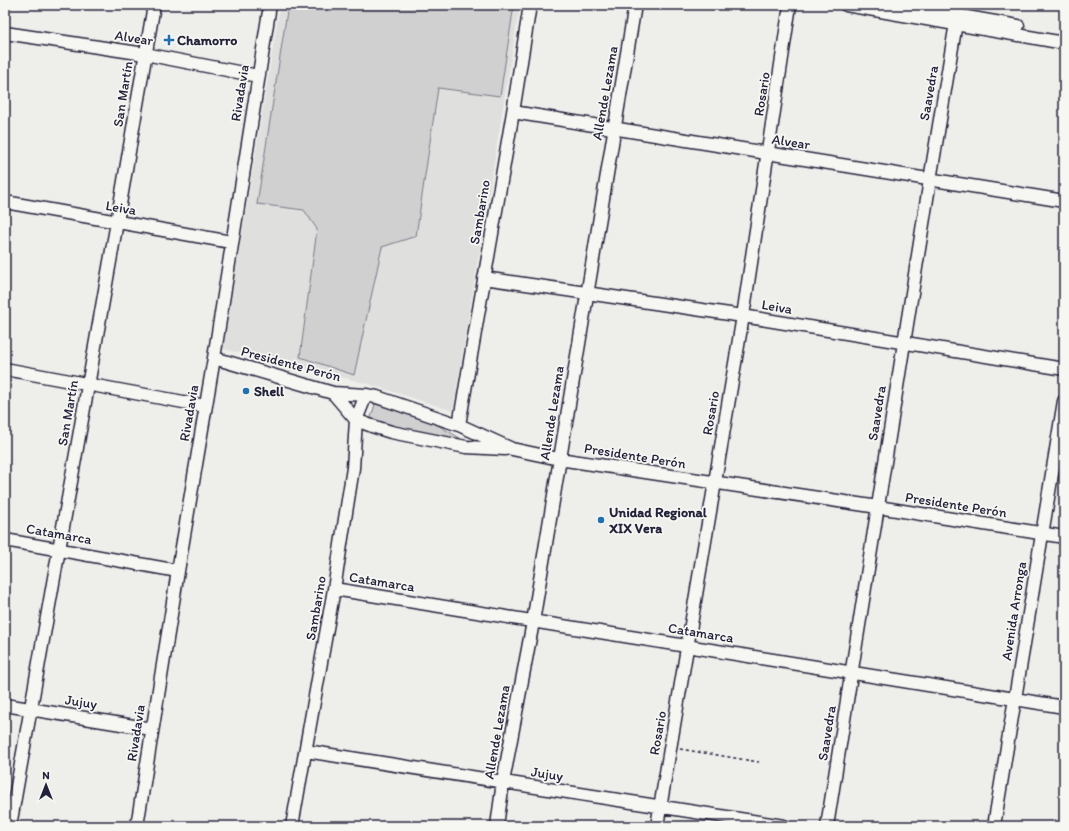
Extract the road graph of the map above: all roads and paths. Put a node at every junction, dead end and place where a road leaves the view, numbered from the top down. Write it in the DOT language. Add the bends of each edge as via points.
graph roads {
  1 [pos="154,5"];
  2 [pos="270,5"];
  3 [pos="530,5"];
  4 [pos="635,5"];
  5 [pos="790,5"];
  6 [pos="846,5"];
  7 [pos="898,5"];
  8 [pos="957,15"];
  9 [pos="5,33"];
  10 [pos="1064,34"];
  11 [pos="1064,42"];
  12 [pos="145,54"];
  13 [pos="258,76"];
  14 [pos="513,112"];
  15 [pos="614,129"];
  16 [pos="768,154"];
  17 [pos="930,180"];
  18 [pos="5,202"];
  19 [pos="1064,202"];
  20 [pos="117,222"];
  21 [pos="231,242"];
  22 [pos="484,278"];
  23 [pos="587,293"];
  24 [pos="743,316"];
  25 [pos="904,343"];
  26 [pos="214,358"];
  27 [pos="5,369"];
  28 [pos="1064,369"];
  29 [pos="88,385"];
  30 [pos="333,393"];
  31 [pos="366,394"];
  32 [pos="1064,401"];
  33 [pos="205,406"];
  34 [pos="356,420"];
  35 [pos="459,425"];
  36 [pos="512,449"];
  37 [pos="560,459"];
  38 [pos="715,484"];
  39 [pos="878,507"];
  40 [pos="1042,534"];
  41 [pos="1064,537"];
  42 [pos="5,540"];
  43 [pos="60,549"];
  44 [pos="178,571"];
  45 [pos="334,589"];
  46 [pos="533,622"];
  47 [pos="688,646"];
  48 [pos="851,673"];
  49 [pos="1015,699"];
  50 [pos="5,705"];
  51 [pos="1064,707"];
  52 [pos="30,709"];
  53 [pos="152,729"];
  54 [pos="671,747"];
  55 [pos="306,751"];
  56 [pos="759,762"];
  57 [pos="504,782"];
  58 [pos="661,807"];
  59 [pos="10,826"];
  60 [pos="137,826"];
  61 [pos="292,826"];
  62 [pos="497,826"];
  63 [pos="657,826"];
  64 [pos="784,826"];
  65 [pos="827,826"];
  66 [pos="994,826"];
  1 -- 12 [label="street, San Martín"];
  2 -- 13 [label="street, Rivadavia"];
  3 -- 14 [label="street, Sambarino"];
  4 -- 15 [label="street, Allende Lezama"];
  5 -- 16 [label="street, Rosario"];
  6 -- 8 [label="street"];
  7 -- 8 [label="street"];
  8 -- 10 [label="street"];
  8 -- 11 [label="street"];
  8 -- 17 [label="street, Saavedra"];
  9 -- 12 [label="street, Alvear"];
  12 -- 13 [label="street, Alvear"];
  12 -- 20 [label="street, San Martín"];
  13 -- 21 [label="street, Rivadavia"];
  14 -- 15 [label="street, Alvear"];
  14 -- 22 [label="street, Sambarino"];
  15 -- 16 [label="street, Alvear"];
  15 -- 23 [label="street, Allende Lezama"];
  16 -- 17 [label="street, Alvear"];
  16 -- 24 [label="street, Rosario"];
  17 -- 19 [label="street, Alvear"];
  17 -- 25 [label="street, Saavedra"];
  18 -- 20 [label="street, Leiva"];
  20 -- 21 [label="street, Leiva"];
  20 -- 29 [label="street, San Martín"];
  21 -- 26 [label="street, Rivadavia"];
  22 -- 23 [label="street, Leiva"];
  22 -- 35 [label="street, Sambarino"];
  23 -- 24 [label="street, Leiva"];
  23 -- 37 [label="street, Allende Lezama"];
  24 -- 25 [label="street, Leiva"];
  24 -- 38 [label="street, Rosario"];
  25 -- 28 [label="street, Leiva"];
  25 -- 39 [label="street, Saavedra"];
  26 -- 30 [label="street, Presidente Perón"];
  26 -- 33 [label="street, Rivadavia"];
  27 -- 29 [label="street"];
  29 -- 33 [label="street"];
  29 -- 43 [label="street, San Martín"];
  30 -- 31 [label="street, Presidente Perón"];
  30 -- 34 [label="street"];
  31 -- 34 [label="street, Sambarino"];
  31 -- 35 [label="street, Presidente Perón"];
  32 -- 40 [label="street, Avenida Arronga"];
  33 -- 44 [label="street, Rivadavia"];
  34 -- 36 [label="street" via="391,432 466,447"];
  34 -- 45 [label="street, Sambarino" via="353,468"];
  35 -- 36 [label="street, Presidente Perón"];
  36 -- 37 [label="street, Presidente Perón"];
  37 -- 38 [label="street, Presidente Perón"];
  37 -- 46 [label="street, Allende Lezama"];
  38 -- 39 [label="street, Presidente Perón"];
  38 -- 47 [label="street, Rosario"];
  39 -- 40 [label="street, Presidente Perón"];
  39 -- 48 [label="street, Saavedra"];
  40 -- 41 [label="street, Presidente Perón"];
  40 -- 49 [label="street, Avenida Arronga"];
  42 -- 43 [label="street, Catamarca"];
  43 -- 44 [label="street, Catamarca"];
  43 -- 52 [label="street, San Martín"];
  44 -- 53 [label="street, Rivadavia"];
  45 -- 46 [label="street, Catamarca"];
  45 -- 55 [label="street, Sambarino"];
  46 -- 47 [label="street, Catamarca"];
  46 -- 57 [label="street, Allende Lezama"];
  47 -- 48 [label="street, Catamarca"];
  47 -- 54 [label="street, Rosario"];
  48 -- 49 [label="street, Catamarca"];
  48 -- 65 [label="street, Saavedra"];
  49 -- 51 [label="street, Catamarca"];
  49 -- 66 [label="street, Avenida Arronga"];
  50 -- 52 [label="street, Jujuy"];
  52 -- 53 [label="street, Jujuy"];
  52 -- 59 [label="street, San Martín"];
  53 -- 60 [label="street, Rivadavia"];
  54 -- 56 [label="path"];
  54 -- 58 [label="street, Rosario"];
  55 -- 57 [label="street, Jujuy"];
  55 -- 61 [label="street, Sambarino"];
  57 -- 58 [label="street, Jujuy"];
  57 -- 62 [label="street, Allende Lezama"];
  58 -- 63 [label="street, Rosario"];
  58 -- 64 [label="street, Jujuy"];
}
